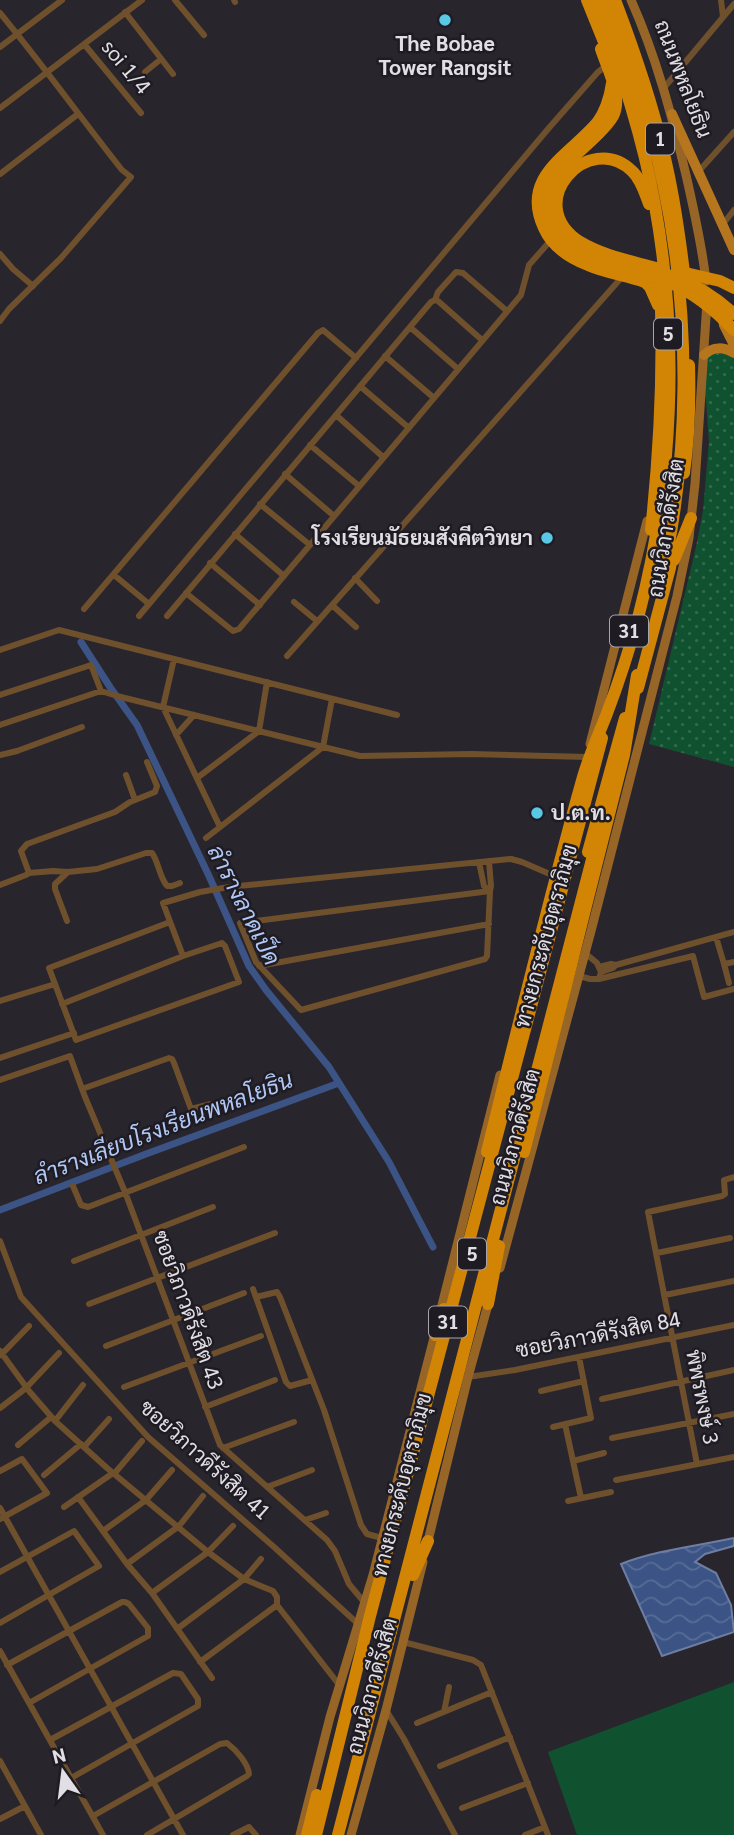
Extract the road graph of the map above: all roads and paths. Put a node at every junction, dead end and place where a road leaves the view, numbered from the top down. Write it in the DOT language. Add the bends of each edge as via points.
graph roads {
  1 [pos="62,0"];
  2 [pos="142,0"];
  3 [pos="175,0"];
  4 [pos="587,0"];
  5 [pos="596,0"];
  6 [pos="606,0"];
  7 [pos="615,0"];
  8 [pos="631,0"];
  9 [pos="721,0"];
  10 [pos="734,4"];
  11 [pos="125,12"];
  12 [pos="0,13"];
  13 [pos="723,17"];
  14 [pos="597,28"];
  15 [pos="17,34"];
  16 [pos="204,35"];
  17 [pos="84,44"];
  18 [pos="0,47"];
  19 [pos="161,59"];
  20 [pos="606,66"];
  21 [pos="47,71"];
  22 [pos="145,72"];
  23 [pos="173,74"];
  24 [pos="612,83"];
  25 [pos="663,89"];
  26 [pos="0,108"];
  27 [pos="141,113"];
  28 [pos="78,114"];
  29 [pos="672,114"];
  30 [pos="734,132"];
  31 [pos="699,171"];
  32 [pos="0,174"];
  33 [pos="649,204"];
  34 [pos="734,210"];
  35 [pos="723,224"];
  36 [pos="551,240"];
  37 [pos="734,250"];
  38 [pos="0,254"];
  39 [pos="656,268"];
  40 [pos="623,275"];
  41 [pos="685,284"];
  42 [pos="33,286"];
  43 [pos="734,288"];
  44 [pos="435,300"];
  45 [pos="734,309"];
  46 [pos="507,311"];
  47 [pos="734,314"];
  48 [pos="661,316"];
  49 [pos="0,321"];
  50 [pos="410,327"];
  51 [pos="734,330"];
  52 [pos="482,340"];
  53 [pos="734,345"];
  54 [pos="734,353"];
  55 [pos="704,355"];
  56 [pos="385,356"];
  57 [pos="356,358"];
  58 [pos="458,369"];
  59 [pos="360,386"];
  60 [pos="434,398"];
  61 [pos="336,415"];
  62 [pos="409,428"];
  63 [pos="310,445"];
  64 [pos="383,457"];
  65 [pos="285,474"];
  66 [pos="656,485"];
  67 [pos="359,486"];
  68 [pos="260,504"];
  69 [pos="334,516"];
  70 [pos="691,518"];
  71 [pos="235,534"];
  72 [pos="310,545"];
  73 [pos="210,563"];
  74 [pos="670,568"];
  75 [pos="114,575"];
  76 [pos="284,576"];
  77 [pos="355,578"];
  78 [pos="186,593"];
  79 [pos="377,601"];
  80 [pos="293,603"];
  81 [pos="149,604"];
  82 [pos="260,605"];
  83 [pos="332,605"];
  84 [pos="84,609"];
  85 [pos="139,616"];
  86 [pos="167,616"];
  87 [pos="317,621"];
  88 [pos="356,627"];
  89 [pos="0,650"];
  90 [pos="287,656"];
  91 [pos="174,659"];
  92 [pos="622,673"];
  93 [pos="637,675"];
  94 [pos="267,682"];
  95 [pos="101,691"];
  96 [pos="0,695"];
  97 [pos="332,699"];
  98 [pos="163,708"];
  99 [pos="194,715"];
  100 [pos="397,715"];
  101 [pos="0,725"];
  102 [pos="82,727"];
  103 [pos="259,731"];
  104 [pos="176,735"];
  105 [pos="590,744"];
  106 [pos="323,747"];
  107 [pos="0,755"];
  108 [pos="587,757"];
  109 [pos="147,762"];
  110 [pos="126,775"];
  111 [pos="592,776"];
  112 [pos="197,778"];
  113 [pos="135,800"];
  114 [pos="220,827"];
  115 [pos="206,838"];
  116 [pos="489,861"];
  117 [pos="479,862"];
  118 [pos="68,872"];
  119 [pos="29,873"];
  120 [pos="552,875"];
  121 [pos="180,883"];
  122 [pos="0,885"];
  123 [pos="490,891"];
  124 [pos="67,921"];
  125 [pos="170,922"];
  126 [pos="489,924"];
  127 [pos="734,932"];
  128 [pos="716,937"];
  129 [pos="585,953"];
  130 [pos="183,956"];
  131 [pos="734,962"];
  132 [pos="724,964"];
  133 [pos="260,966"];
  134 [pos="600,973"];
  135 [pos="579,976"];
  136 [pos="55,984"];
  137 [pos="731,986"];
  138 [pos="0,1002"];
  139 [pos="62,1004"];
  140 [pos="74,1033"];
  141 [pos="0,1058"];
  142 [pos="0,1080"];
  143 [pos="82,1089"];
  144 [pos="211,1104"];
  145 [pos="244,1147"];
  146 [pos="734,1177"];
  147 [pos="73,1186"];
  148 [pos="125,1192"];
  149 [pos="213,1207"];
  150 [pos="275,1233"];
  151 [pos="141,1234"];
  152 [pos="730,1238"];
  153 [pos="0,1241"];
  154 [pos="657,1253"];
  155 [pos="74,1261"];
  156 [pos="157,1278"];
  157 [pos="734,1281"];
  158 [pos="253,1289"];
  159 [pos="244,1293"];
  160 [pos="665,1295"];
  161 [pos="256,1297"];
  162 [pos="89,1304"];
  163 [pos="488,1304"];
  164 [pos="173,1320"];
  165 [pos="734,1325"];
  166 [pos="29,1326"];
  167 [pos="435,1335"];
  168 [pos="261,1336"];
  169 [pos="673,1337"];
  170 [pos="106,1346"];
  171 [pos="59,1353"];
  172 [pos="1,1354"];
  173 [pos="579,1357"];
  174 [pos="189,1363"];
  175 [pos="734,1370"];
  176 [pos="468,1377"];
  177 [pos="275,1380"];
  178 [pos="313,1380"];
  179 [pos="584,1381"];
  180 [pos="681,1382"];
  181 [pos="83,1385"];
  182 [pos="124,1387"];
  183 [pos="26,1388"];
  184 [pos="541,1391"];
  185 [pos="602,1399"];
  186 [pos="425,1404"];
  187 [pos="205,1407"];
  188 [pos="0,1408"];
  189 [pos="734,1414"];
  190 [pos="53,1419"];
  191 [pos="109,1419"];
  192 [pos="294,1422"];
  193 [pos="565,1424"];
  194 [pos="689,1424"];
  195 [pos="553,1427"];
  196 [pos="612,1438"];
  197 [pos="142,1441"];
  198 [pos="18,1445"];
  199 [pos="82,1445"];
  200 [pos="223,1448"];
  201 [pos="404,1452"];
  202 [pos="604,1453"];
  203 [pos="734,1457"];
  204 [pos="573,1461"];
  205 [pos="697,1464"];
  206 [pos="172,1470"];
  207 [pos="313,1470"];
  208 [pos="0,1471"];
  209 [pos="114,1473"];
  210 [pos="44,1475"];
  211 [pos="617,1480"];
  212 [pos="267,1487"];
  213 [pos="611,1492"];
  214 [pos="203,1496"];
  215 [pos="78,1497"];
  216 [pos="581,1498"];
  217 [pos="146,1500"];
  218 [pos="568,1501"];
  219 [pos="64,1507"];
  220 [pos="0,1508"];
  221 [pos="326,1513"];
  222 [pos="421,1517"];
  223 [pos="2,1518"];
  224 [pos="305,1520"];
  225 [pos="178,1526"];
  226 [pos="233,1526"];
  227 [pos="103,1531"];
  228 [pos="382,1538"];
  229 [pos="428,1541"];
  230 [pos="208,1552"];
  231 [pos="27,1557"];
  232 [pos="261,1559"];
  233 [pos="127,1564"];
  234 [pos="0,1572"];
  235 [pos="413,1574"];
  236 [pos="373,1575"];
  237 [pos="244,1579"];
  238 [pos="152,1592"];
  239 [pos="49,1595"];
  240 [pos="364,1602"];
  241 [pos="277,1605"];
  242 [pos="0,1623"];
  243 [pos="357,1623"];
  244 [pos="177,1629"];
  245 [pos="69,1631"];
  246 [pos="403,1642"];
  247 [pos="0,1651"];
  248 [pos="200,1662"];
  249 [pos="8,1665"];
  250 [pos="90,1669"];
  251 [pos="212,1678"];
  252 [pos="449,1687"];
  253 [pos="342,1690"];
  254 [pos="492,1692"];
  255 [pos="29,1703"];
  256 [pos="111,1706"];
  257 [pos="386,1710"];
  258 [pos="444,1712"];
  259 [pos="417,1723"];
  260 [pos="510,1737"];
  261 [pos="50,1740"];
  262 [pos="132,1744"];
  263 [pos="0,1763"];
  264 [pos="440,1766"];
  265 [pos="71,1779"];
  266 [pos="153,1781"];
  267 [pos="528,1783"];
  268 [pos="25,1805"];
  269 [pos="463,1808"];
  270 [pos="93,1815"];
  271 [pos="0,1819"];
  272 [pos="174,1819"];
  273 [pos="545,1827"];
  274 [pos="41,1835"];
  275 [pos="103,1835"];
  276 [pos="147,1835"];
  277 [pos="183,1835"];
  278 [pos="233,1835"];
  279 [pos="256,1835"];
  280 [pos="300,1835"];
  281 [pos="307,1835"];
  282 [pos="316,1835"];
  283 [pos="322,1835"];
  284 [pos="336,1835"];
  285 [pos="344,1835"];
  286 [pos="351,1835"];
  287 [pos="455,1835"];
  288 [pos="524,1835"];
  289 [pos="548,1835"];
  1 -- 15 [label="street"];
  2 -- 11 [label="street"];
  3 -- 16 [label="street"];
  4 -- 14 [label="highway, 1"];
  5 -- 92 [label="highway, ทางยกระดับอุตราภิมุข / 5, bridge" via="655,205 668,327 667,429 659,517"];
  6 -- 93 [label="highway, ทางยกระดับอุตราภิมุข / 5, bridge" via="638,89 663,184 681,327 682,432 677,491 664,569"];
  7 -- 41 [label="highway, ถนนพหลโยธิน / 1" via="664,154"];
  8 -- 25 [label="main road, ถนนพหลโยธิน / 1"];
  9 -- 13 [label="street"];
  10 -- 13 [label="street"];
  11 -- 17 [label="street"];
  11 -- 19 [label="street"];
  12 -- 15 [label="street"];
  13 -- 25 [label="street"];
  14 -- 20 [label="highway, 1"];
  14 -- 33 [label="highway, 1" via="624,91"];
  15 -- 18 [label="street"];
  15 -- 21 [label="street"];
  17 -- 21 [label="street"];
  17 -- 27 [label="street, soi 1/4"];
  19 -- 22 [label="street"];
  19 -- 23 [label="street"];
  20 -- 24 [label="highway, 1"];
  20 -- 57 [label="street" via="556,119"];
  21 -- 26 [label="street"];
  21 -- 28 [label="street"];
  24 -- 36 [label="highway" via="608,104 598,121 550,168 540,186 536,205"];
  24 -- 51 [label="highway, bridge" via="615,111 609,123 554,181 547,198 552,225 564,241 597,260 668,281 715,310"];
  25 -- 29 [label="main road, ถนนพหลโยธิน / 1"];
  28 -- 32 [label="street"];
  28 -- 42 [label="street" via="131,177"];
  29 -- 31 [label="main road, ถนนพหลโยธิน / 1"];
  29 -- 55 [label="main road, ถนนวิภาวดีรังสิต / 31" via="703,259 707,291"];
  30 -- 31 [label="street"];
  31 -- 35 [label="main road, ถนนพหลโยธิน / 1"];
  33 -- 39 [label="highway" via="631,169 604,159 581,164 568,175 556,201 562,222 579,241 601,253"];
  33 -- 48 [label="highway, ถนนวิภาวดีรังสิต / 31"];
  34 -- 35 [label="street"];
  35 -- 37 [label="main road, ถนนพหลโยธิน / 1"];
  36 -- 40 [label="highway" via="588,266"];
  36 -- 46 [label="street" via="529,265 521,295"];
  38 -- 42 [label="street"];
  39 -- 43 [label="highway, bridge"];
  39 -- 47 [label="highway, bridge" via="691,283"];
  40 -- 48 [label="highway" via="650,287"];
  40 -- 77 [label="street"];
  41 -- 74 [label="highway, ถนนวิภาวดีรังสิต / 31" via="688,442"];
  42 -- 49 [label="street"];
  44 -- 46 [label="street" via="460,272"];
  44 -- 50 [label="street"];
  44 -- 52 [label="street"];
  45 -- 53 [label="main road" via="723,318"];
  46 -- 52 [label="street"];
  48 -- 66 [label="highway, ถนนวิภาวดีรังสิต / 31"];
  50 -- 56 [label="street"];
  50 -- 58 [label="street"];
  52 -- 58 [label="street"];
  54 -- 55 [label="main road" via="714,348"];
  55 -- 70 [label="main road, ถนนวิภาวดีรังสิต / 31"];
  56 -- 59 [label="street"];
  56 -- 60 [label="street"];
  57 -- 75 [label="street" via="323,330 317,333"];
  57 -- 81 [label="street"];
  58 -- 60 [label="street"];
  59 -- 61 [label="street"];
  59 -- 62 [label="street"];
  60 -- 62 [label="street"];
  61 -- 63 [label="street"];
  61 -- 64 [label="street"];
  62 -- 64 [label="street"];
  63 -- 65 [label="street"];
  63 -- 67 [label="street"];
  64 -- 67 [label="street"];
  65 -- 68 [label="street"];
  65 -- 69 [label="street"];
  66 -- 105 [label="main road, ถนนวิภาวดีรังสิต / 31"];
  66 -- 111 [label="highway, ถนนวิภาวดีรังสิต / 31" via="649,549"];
  67 -- 69 [label="street"];
  68 -- 71 [label="street"];
  68 -- 72 [label="street"];
  69 -- 72 [label="street"];
  70 -- 74 [label="highway"];
  70 -- 129 [label="main road, ถนนวิภาวดีรังสิต / 31" via="670,622"];
  71 -- 73 [label="street"];
  71 -- 76 [label="street"];
  72 -- 76 [label="street"];
  73 -- 78 [label="street"];
  73 -- 82 [label="street"];
  74 -- 222 [label="highway, ถนนวิภาวดีรังสิต / 31"];
  75 -- 81 [label="street"];
  75 -- 84 [label="street"];
  76 -- 82 [label="street"];
  77 -- 79 [label="street"];
  77 -- 83 [label="street"];
  78 -- 82 [label="street" via="233,631"];
  78 -- 86 [label="street"];
  80 -- 87 [label="street"];
  81 -- 85 [label="street"];
  83 -- 87 [label="street"];
  83 -- 88 [label="street"];
  87 -- 90 [label="street"];
  89 -- 91 [label="street" via="59,630"];
  91 -- 94 [label="street"];
  91 -- 98 [label="street"];
  92 -- 167 [label="highway, 5, bridge" via="584,774"];
  92 -- 283 [label="highway, ทางยกระดับอุตราภิมุข / 5, bridge"];
  93 -- 163 [label="highway, 5, bridge" via="624,755"];
  93 -- 284 [label="highway, ทางยกระดับอุตราภิมุข / 5, bridge" via="512,1135"];
  94 -- 97 [label="street"];
  94 -- 103 [label="street"];
  95 -- 96 [label="street" via="91,665"];
  95 -- 98 [label="street"];
  95 -- 101 [label="street"];
  97 -- 100 [label="street"];
  97 -- 106 [label="street"];
  98 -- 99 [label="street"];
  98 -- 104 [label="street"];
  99 -- 103 [label="street"];
  99 -- 104 [label="street"];
  102 -- 107 [label="street"];
  103 -- 106 [label="street"];
  103 -- 112 [label="street"];
  104 -- 112 [label="street"];
  105 -- 108 [label="main road, ถนนวิภาวดีรังสิต / 31"];
  105 -- 111 [label="highway"];
  106 -- 108 [label="street" via="360,756"];
  106 -- 114 [label="street"];
  108 -- 120 [label="main road, ถนนวิภาวดีรังสิต / 31"];
  109 -- 113 [label="street" via="157,789"];
  110 -- 113 [label="street"];
  111 -- 186 [label="highway, ถนนวิภาวดีรังสิต / 31"];
  112 -- 114 [label="street"];
  113 -- 119 [label="street" via="115,812 27,844 21,851"];
  114 -- 115 [label="street"];
  116 -- 117 [label="street"];
  116 -- 120 [label="street" via="511,859"];
  116 -- 123 [label="street"];
  117 -- 123 [label="street" via="484,886"];
  117 -- 125 [label="street" via="216,889 163,903"];
  118 -- 119 [label="street"];
  118 -- 121 [label="street" via="152,853 163,882 167,886"];
  118 -- 124 [label="street" via="55,884"];
  119 -- 122 [label="street"];
  120 -- 167 [label="main road, ถนนวิภาวดีรังสิต / 31"];
  123 -- 126 [label="street"];
  123 -- 133 [label="street" via="240,923"];
  125 -- 130 [label="street"];
  125 -- 136 [label="street" via="49,968"];
  126 -- 133 [label="street"];
  126 -- 133 [label="street" via="485,959 301,1010"];
  127 -- 128 [label="street"];
  128 -- 132 [label="street"];
  128 -- 134 [label="street" via="611,964"];
  129 -- 134 [label="street"];
  129 -- 135 [label="main road, ถนนวิภาวดีรังสิต / 31"];
  130 -- 139 [label="street"];
  130 -- 140 [label="street" via="222,943 239,982 76,1040"];
  131 -- 132 [label="street"];
  132 -- 137 [label="street"];
  134 -- 135 [label="street" via="590,979"];
  134 -- 137 [label="street" via="693,956 704,997"];
  135 -- 163 [label="main road, ถนนวิภาวดีรังสิต / 31"];
  136 -- 138 [label="street"];
  136 -- 139 [label="street"];
  139 -- 140 [label="street"];
  140 -- 141 [label="street"];
  142 -- 143 [label="street, ซอยวิภาวดีรังสิต 43" via="70,1056"];
  143 -- 144 [label="street" via="169,1058 191,1109"];
  143 -- 148 [label="street, ซอยวิภาวดีรังสิต 43"];
  145 -- 148 [label="street"];
  146 -- 154 [label="street, พิพรพงษ์ 3" via="724,1180 722,1196 648,1212"];
  147 -- 148 [label="street" via="80,1205 88,1207"];
  148 -- 151 [label="street, ซอยวิภาวดีรังสิต 43"];
  149 -- 151 [label="street"];
  150 -- 156 [label="street"];
  151 -- 155 [label="street"];
  151 -- 156 [label="street, ซอยวิภาวดีรังสิต 43"];
  152 -- 154 [label="street"];
  153 -- 243 [label="street, ซอยวิภาวดีรังสิต 41" via="21,1297 148,1437"];
  154 -- 160 [label="street, พิพรพงษ์ 3"];
  156 -- 162 [label="street"];
  156 -- 164 [label="street, ซอยวิภาวดีรังสิต 43"];
  157 -- 160 [label="street"];
  158 -- 161 [label="street"];
  159 -- 164 [label="street"];
  160 -- 169 [label="street, พิพรพงษ์ 3"];
  161 -- 178 [label="street" via="278,1294"];
  161 -- 178 [label="street" via="285,1382 290,1386"];
  163 -- 176 [label="main road, ถนนวิภาวดีรังสิต / 31"];
  164 -- 170 [label="street"];
  164 -- 174 [label="street, ซอยวิภาวดีรังสิต 43"];
  165 -- 169 [label="street, ซอยวิภาวดีรังสิต 84"];
  166 -- 172 [label="street"];
  167 -- 201 [label="main road, ถนนวิภาวดีรังสิต / 31"];
  168 -- 174 [label="street"];
  169 -- 173 [label="street, ซอยวิภาวดีรังสิต 84"];
  169 -- 180 [label="street, พิพรพงษ์ 3"];
  171 -- 183 [label="street"];
  172 -- 183 [label="street"];
  173 -- 176 [label="street, ซอยวิภาวดีรังสิต 84"];
  173 -- 179 [label="street"];
  174 -- 182 [label="street"];
  174 -- 187 [label="street, ซอยวิภาวดีรังสิต 43"];
  175 -- 180 [label="street"];
  176 -- 229 [label="main road, ถนนวิภาวดีรังสิต / 31"];
  177 -- 187 [label="street"];
  178 -- 228 [label="street" via="362,1525 367,1534"];
  179 -- 184 [label="street"];
  179 -- 193 [label="street" via="591,1418"];
  180 -- 185 [label="street"];
  180 -- 194 [label="street, พิพรพงษ์ 3"];
  181 -- 190 [label="street"];
  183 -- 188 [label="street"];
  183 -- 190 [label="street"];
  186 -- 201 [label="highway"];
  186 -- 282 [label="highway, ถนนวิภาวดีรังสิต / 31"];
  187 -- 200 [label="street, ซอยวิภาวดีรังสิต 43"];
  189 -- 194 [label="street"];
  190 -- 198 [label="street"];
  190 -- 199 [label="street"];
  191 -- 199 [label="street"];
  192 -- 200 [label="street"];
  193 -- 195 [label="street"];
  193 -- 204 [label="street"];
  194 -- 196 [label="street"];
  194 -- 205 [label="street, พิพรพงษ์ 3"];
  197 -- 209 [label="street"];
  199 -- 209 [label="street"];
  199 -- 210 [label="street"];
  200 -- 212 [label="street, ซอยวิภาวดีรังสิต 43"];
  201 -- 228 [label="main road, ถนนวิภาวดีรังสิต / 31"];
  202 -- 204 [label="street"];
  203 -- 205 [label="street"];
  204 -- 216 [label="street"];
  205 -- 211 [label="street"];
  206 -- 217 [label="street"];
  207 -- 212 [label="street"];
  208 -- 223 [label="street" via="22,1459 47,1493"];
  209 -- 215 [label="street"];
  209 -- 217 [label="street"];
  212 -- 224 [label="street, ซอยวิภาวดีรังสิต 43"];
  213 -- 216 [label="street"];
  214 -- 225 [label="street"];
  215 -- 219 [label="street"];
  215 -- 227 [label="street"];
  216 -- 218 [label="street"];
  217 -- 225 [label="street"];
  217 -- 227 [label="street"];
  220 -- 223 [label="street"];
  221 -- 224 [label="street"];
  222 -- 235 [label="highway"];
  222 -- 284 [label="highway, ถนนวิภาวดีรังสิต / 31"];
  223 -- 231 [label="street"];
  224 -- 240 [label="street, ซอยวิภาวดีรังสิต 43" via="335,1551 349,1584"];
  225 -- 230 [label="street"];
  225 -- 233 [label="street"];
  226 -- 230 [label="street"];
  227 -- 233 [label="street"];
  228 -- 236 [label="main road, ถนนวิภาวดีรังสิต / 31"];
  229 -- 235 [label="highway"];
  229 -- 246 [label="main road, ถนนวิภาวดีรังสิต / 31"];
  230 -- 237 [label="street"];
  230 -- 238 [label="street"];
  231 -- 234 [label="street"];
  231 -- 239 [label="street"];
  231 -- 239 [label="street" via="74,1531 99,1566"];
  232 -- 237 [label="street"];
  233 -- 238 [label="street"];
  235 -- 285 [label="highway"];
  236 -- 240 [label="main road, ถนนวิภาวดีรังสิต / 31"];
  236 -- 253 [label="highway, 31" via="372,1601"];
  237 -- 241 [label="street" via="272,1591"];
  237 -- 244 [label="street"];
  238 -- 244 [label="street"];
  239 -- 242 [label="street"];
  239 -- 245 [label="street"];
  240 -- 243 [label="main road, ถนนวิภาวดีรังสิต / 31"];
  241 -- 248 [label="street"];
  241 -- 253 [label="street"];
  243 -- 253 [label="main road, ถนนวิภาวดีรังสิต / 31"];
  244 -- 248 [label="street"];
  245 -- 249 [label="street"];
  245 -- 250 [label="street"];
  245 -- 250 [label="street" via="125,1601 148,1628 148,1636"];
  246 -- 254 [label="street" via="478,1661"];
  246 -- 257 [label="main road, ถนนวิภาวดีรังสิต / 31"];
  247 -- 249 [label="street"];
  248 -- 251 [label="street"];
  249 -- 255 [label="street"];
  250 -- 255 [label="street"];
  250 -- 256 [label="street"];
  252 -- 258 [label="street"];
  253 -- 280 [label="main road, ถนนวิภาวดีรังสิต / 31"];
  253 -- 281 [label="highway, 31"];
  254 -- 258 [label="street"];
  254 -- 260 [label="street"];
  255 -- 261 [label="street"];
  256 -- 261 [label="street"];
  256 -- 262 [label="street"];
  256 -- 262 [label="street" via="177,1673 198,1699 198,1706"];
  257 -- 286 [label="main road, ถนนวิภาวดีรังสิต / 31"];
  257 -- 287 [label="street"];
  258 -- 259 [label="street"];
  260 -- 264 [label="street"];
  260 -- 267 [label="street"];
  261 -- 265 [label="street"];
  262 -- 265 [label="street"];
  262 -- 266 [label="street"];
  263 -- 268 [label="street"];
  265 -- 270 [label="street"];
  266 -- 270 [label="street"];
  266 -- 272 [label="street"];
  266 -- 272 [label="street" via="224,1743 249,1768 247,1776"];
  267 -- 269 [label="street"];
  267 -- 273 [label="street"];
  268 -- 271 [label="street"];
  268 -- 274 [label="street"];
  270 -- 275 [label="street"];
  272 -- 276 [label="street"];
  272 -- 277 [label="street"];
  273 -- 288 [label="street"];
  273 -- 289 [label="street"];
  278 -- 279 [label="street" via="249,1827"];
}
